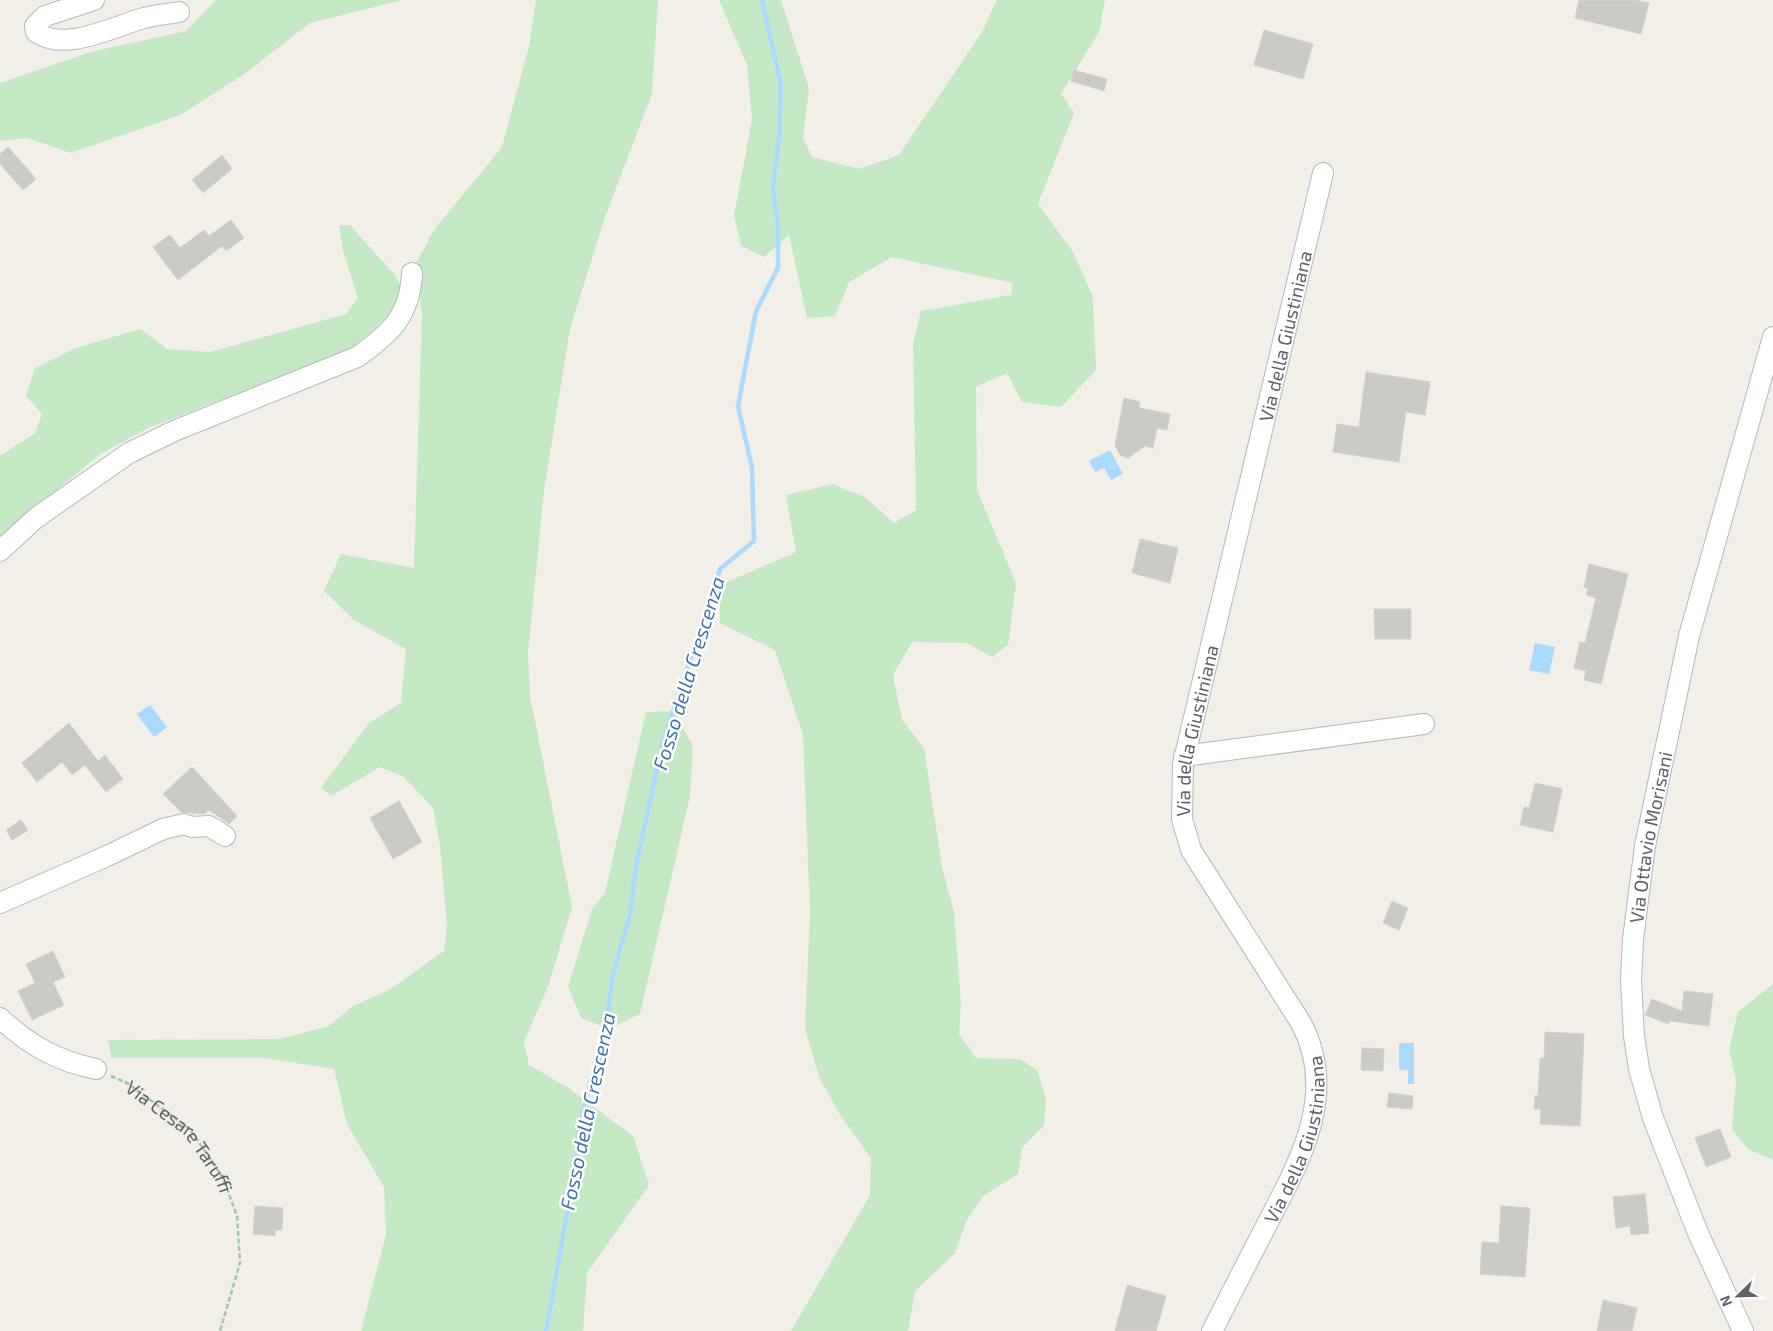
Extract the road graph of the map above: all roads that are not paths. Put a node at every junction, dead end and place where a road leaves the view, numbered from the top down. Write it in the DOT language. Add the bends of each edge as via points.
graph roads {
  1 [pos="94,0"];
  2 [pos="179,12"];
  3 [pos="1323,173"];
  4 [pos="412,274"];
  5 [pos="1773,337"];
  6 [pos="0,551"];
  7 [pos="1424,724"];
  8 [pos="1184,756"];
  9 [pos="224,836"];
  10 [pos="0,903"];
  11 [pos="0,1018"];
  12 [pos="96,1069"];
  13 [pos="1212,1331"];
  14 [pos="1743,1331"];
  1 -- 2 [label="street" via="45,16 35,26 36,32 55,40 91,36 145,18"];
  3 -- 8 [label="street, Via della Giustiniana"];
  4 -- 6 [label="street" via="409,303 395,325 357,357 174,431 129,453 36,518"];
  5 -- 14 [label="street, Via Ottavio Morisani" via="1689,636 1645,846 1631,980 1639,1069 1653,1118 1698,1234"];
  7 -- 8 [label="street"];
  8 -- 13 [label="street, Via della Giustiniana" via="1182,819 1191,850 1302,1022 1312,1046 1317,1072 1313,1116 1303,1155"];
  9 -- 10 [label="street" via="210,826 184,824 163,829"];
  11 -- 12 [label="street" via="44,1053"];
}
